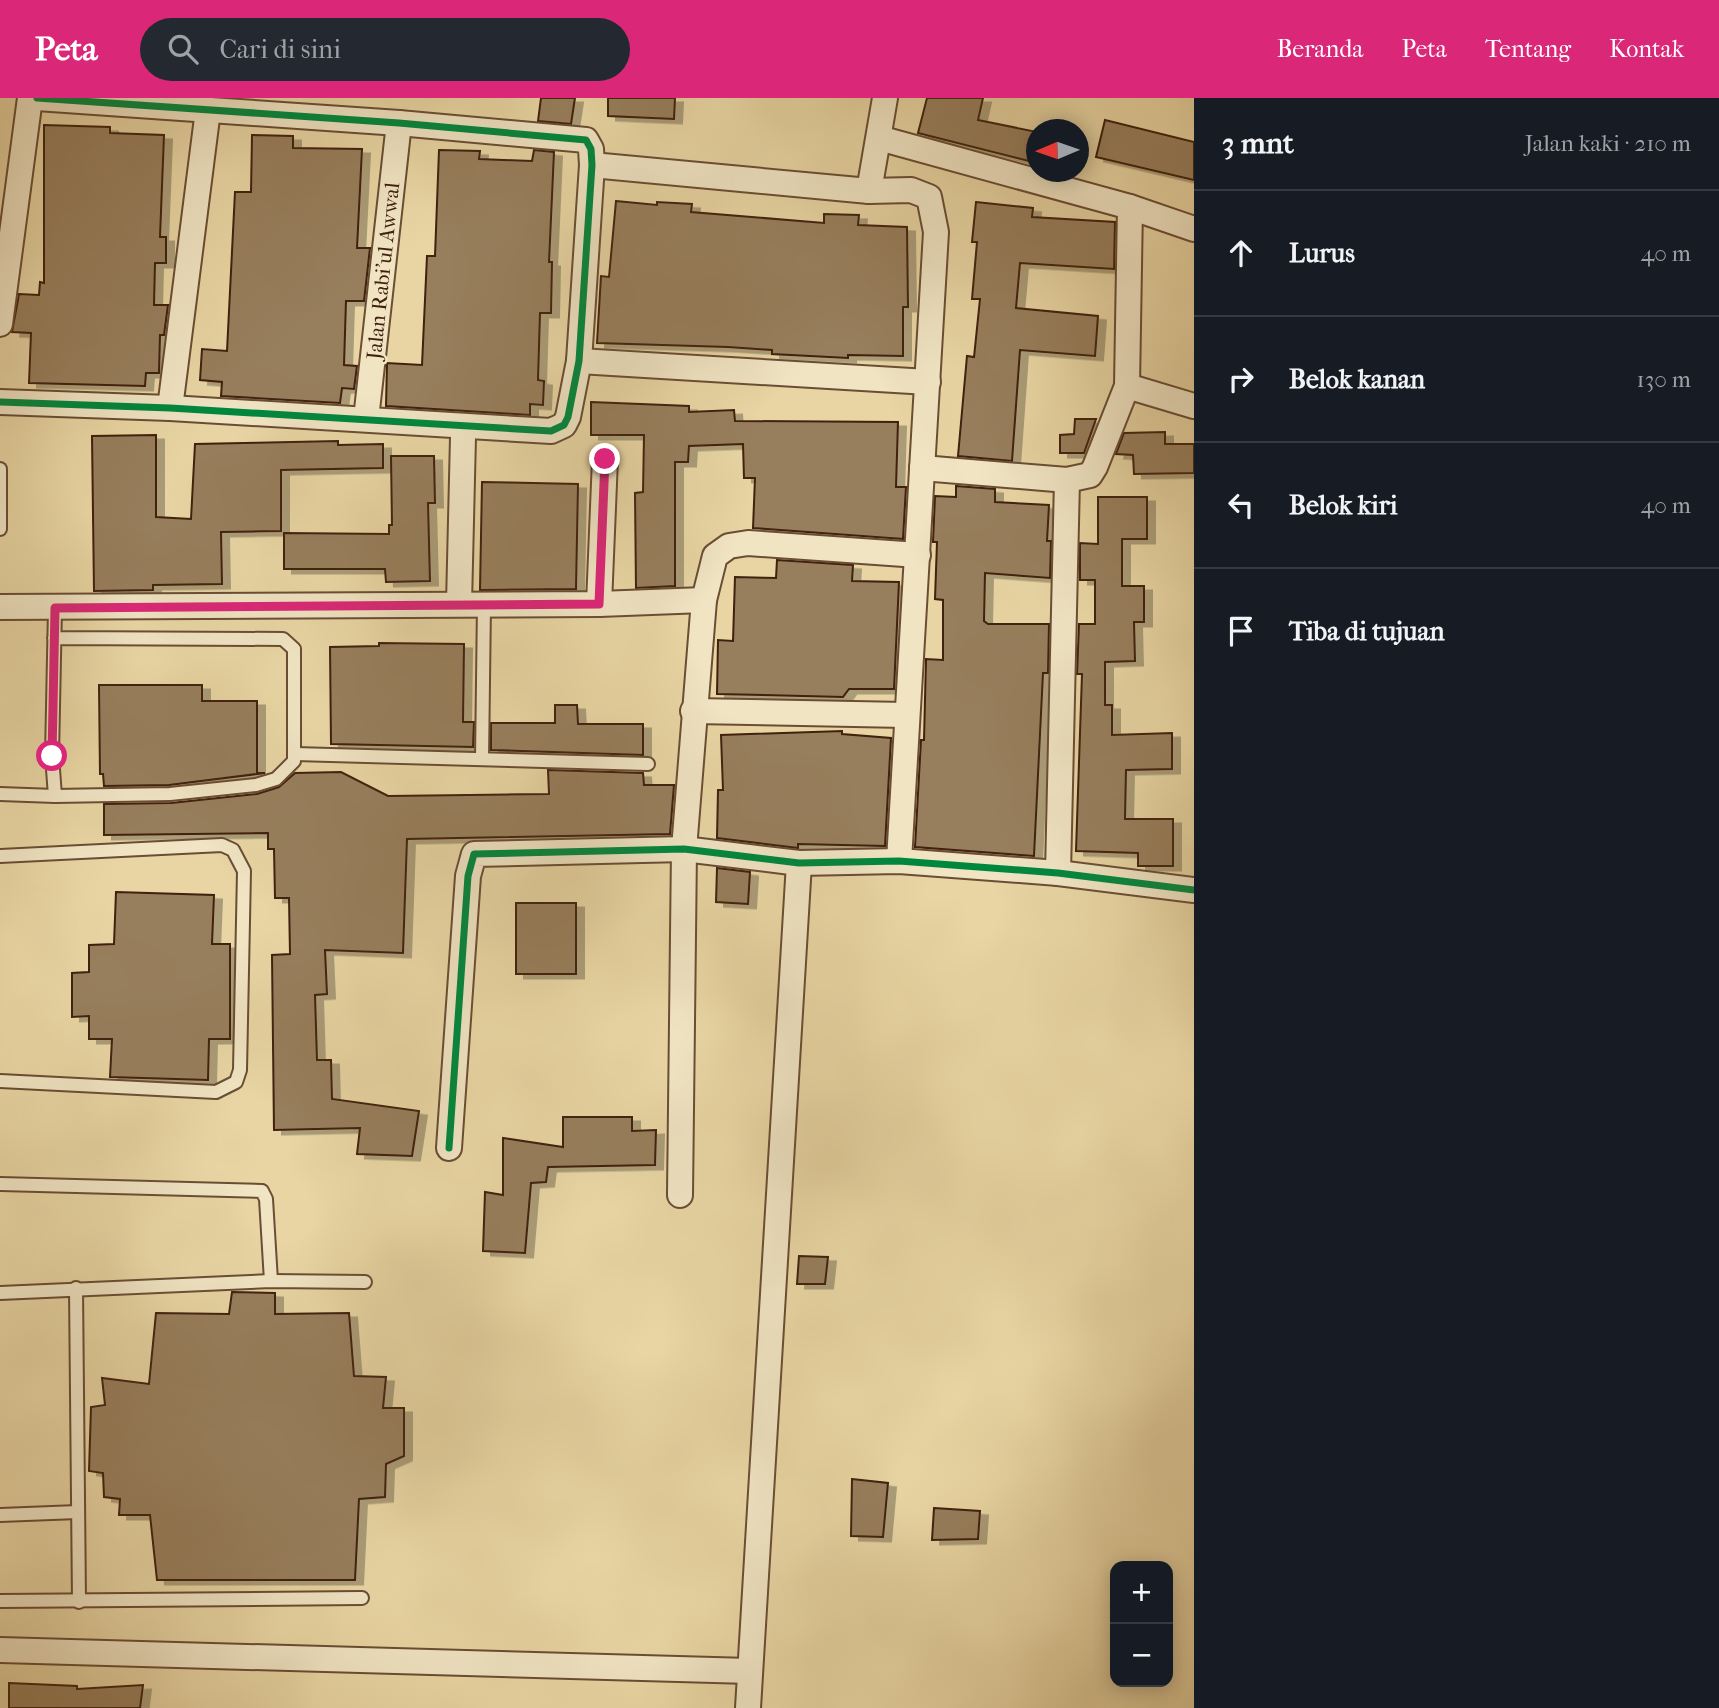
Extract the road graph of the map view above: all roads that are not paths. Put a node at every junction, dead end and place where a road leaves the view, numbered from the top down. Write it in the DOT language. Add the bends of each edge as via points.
graph roads {
  1 [pos="30,98"];
  2 [pos="37,98"];
  3 [pos="885,98"];
  4 [pos="208,110"];
  5 [pos="399,123"];
  6 [pos="879,138"];
  7 [pos="592,165"];
  8 [pos="869,191"];
  9 [pos="1130,207"];
  10 [pos="1194,229"];
  11 [pos="0,324"];
  12 [pos="579,361"];
  13 [pos="928,382"];
  14 [pos="1127,386"];
  15 [pos="0,402"];
  16 [pos="1194,407"];
  17 [pos="170,408"];
  18 [pos="366,419"];
  19 [pos="463,437"];
  20 [pos="605,459"];
  21 [pos="922,468"];
  22 [pos="0,469"];
  23 [pos="1067,480"];
  24 [pos="0,529"];
  25 [pos="918,555"];
  26 [pos="704,600"];
  27 [pos="472,604"];
  28 [pos="599,604"];
  29 [pos="0,607"];
  30 [pos="55,608"];
  31 [pos="54,638"];
  32 [pos="693,711"];
  33 [pos="906,715"];
  34 [pos="295,754"];
  35 [pos="482,759"];
  36 [pos="648,764"];
  37 [pos="0,794"];
  38 [pos="55,796"];
  39 [pos="684,849"];
  40 [pos="0,856"];
  41 [pos="899,861"];
  42 [pos="799,863"];
  43 [pos="1058,873"];
  44 [pos="1194,890"];
  45 [pos="0,1081"];
  46 [pos="449,1148"];
  47 [pos="0,1184"];
  48 [pos="680,1195"];
  49 [pos="271,1281"];
  50 [pos="366,1282"];
  51 [pos="76,1288"];
  52 [pos="0,1293"];
  53 [pos="78,1512"];
  54 [pos="0,1514"];
  55 [pos="362,1598"];
  56 [pos="0,1601"];
  57 [pos="79,1602"];
  58 [pos="0,1650"];
  59 [pos="750,1671"];
  60 [pos="748,1708"];
  1 -- 11 [label="street"];
  2 -- 4 [label="street"];
  3 -- 6 [label="street"];
  4 -- 5 [label="street"];
  4 -- 17 [label="street"];
  5 -- 7 [label="street" via="581,139 590,144"];
  5 -- 18 [label="street, Jalan Rabi'ul Awwal"];
  6 -- 8 [label="street"];
  6 -- 9 [label="street"];
  7 -- 8 [label="street"];
  7 -- 12 [label="street"];
  8 -- 13 [label="street" via="911,190 929,197 934,210"];
  9 -- 10 [label="street"];
  9 -- 14 [label="street"];
  12 -- 13 [label="street"];
  12 -- 18 [label="street" via="568,417 559,429"];
  13 -- 21 [label="street"];
  14 -- 16 [label="street"];
  14 -- 23 [label="street" via="1090,475"];
  15 -- 17 [label="street"];
  17 -- 18 [label="street"];
  19 -- 27 [label="street"];
  20 -- 28 [label="street"];
  21 -- 23 [label="street"];
  21 -- 25 [label="street"];
  22 -- 24 [label="lane"];
  23 -- 43 [label="street"];
  25 -- 26 [label="street" via="748,543 729,546 715,556"];
  25 -- 33 [label="street"];
  26 -- 28 [label="street"];
  26 -- 32 [label="street"];
  27 -- 28 [label="street"];
  27 -- 30 [label="street"];
  27 -- 35 [label="lane"];
  29 -- 30 [label="street"];
  30 -- 31 [label="lane"];
  31 -- 34 [label="lane" via="290,642 294,649"];
  31 -- 38 [label="lane"];
  32 -- 33 [label="street"];
  32 -- 39 [label="street"];
  33 -- 41 [label="street"];
  34 -- 35 [label="lane"];
  34 -- 38 [label="lane" via="276,779 256,785 170,794"];
  35 -- 36 [label="lane"];
  37 -- 38 [label="lane"];
  39 -- 42 [label="street"];
  39 -- 46 [label="street" via="474,855 468,876"];
  39 -- 48 [label="street"];
  40 -- 45 [label="lane" via="222,845 233,850 244,871 240,1070 236,1082 216,1092"];
  41 -- 42 [label="street"];
  41 -- 43 [label="street"];
  42 -- 59 [label="street"];
  43 -- 44 [label="street"];
  47 -- 49 [label="lane" via="261,1191 266,1199"];
  49 -- 50 [label="lane"];
  49 -- 51 [label="lane"];
  51 -- 52 [label="lane"];
  51 -- 53 [label="lane"];
  53 -- 54 [label="lane"];
  53 -- 57 [label="lane"];
  55 -- 57 [label="lane"];
  56 -- 57 [label="lane"];
  58 -- 59 [label="street"];
  59 -- 60 [label="street"];
}
